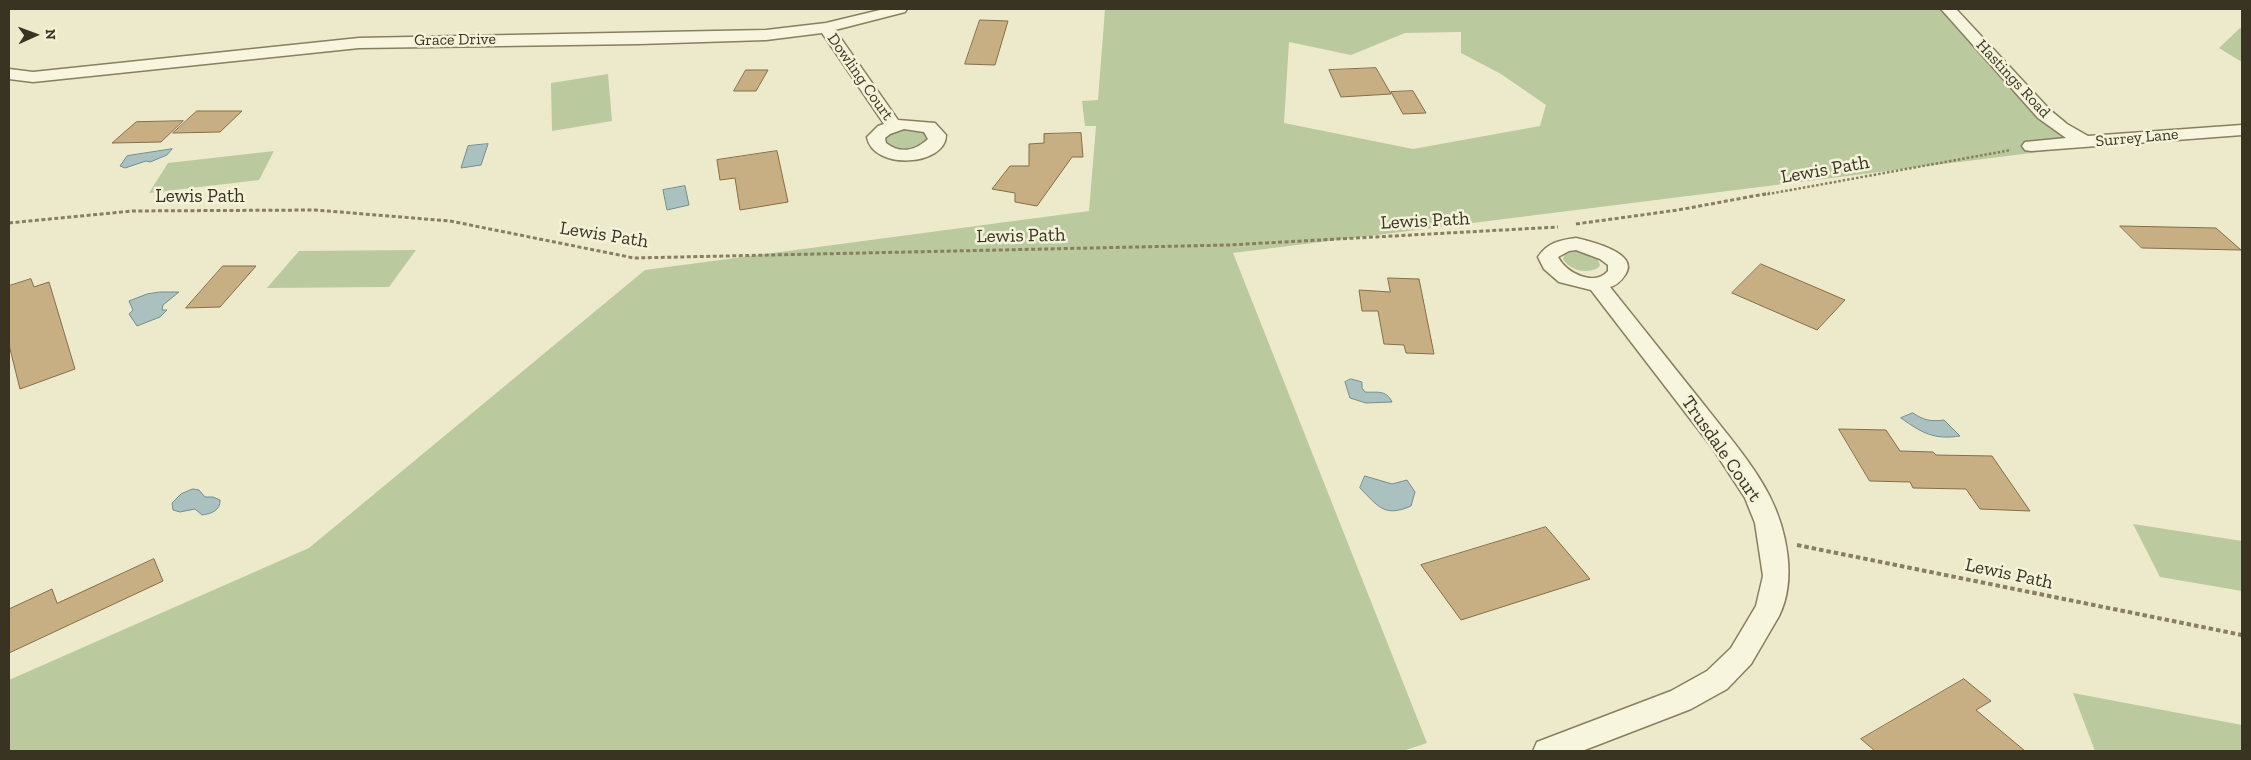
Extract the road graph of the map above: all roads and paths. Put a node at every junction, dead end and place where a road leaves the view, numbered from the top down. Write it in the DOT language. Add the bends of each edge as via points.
graph roads {
  1 [pos="900,9"];
  2 [pos="1948,9"];
  3 [pos="826,28"];
  4 [pos="9,74"];
  5 [pos="894,126"];
  6 [pos="2242,130"];
  7 [pos="2085,142"];
  8 [pos="2031,146"];
  9 [pos="9,223"];
  10 [pos="1575,224"];
  11 [pos="1566,226"];
  12 [pos="1596,283"];
  13 [pos="1770,539"];
  14 [pos="2242,635"];
  15 [pos="1548,751"];
  1 -- 3 [label="street, Grace Drive"];
  2 -- 7 [label="street, Hastings Road" via="2044,114"];
  3 -- 4 [label="street, Grace Drive" via="722,37 359,42 33,77"];
  3 -- 5 [label="street, Dowling Court"];
  6 -- 7 [label="street, Surrey Lane"];
  7 -- 8 [label="street, Surrey Lane"];
  8 -- 10 [label="path, Lewis Path" via="1678,210"];
  9 -- 11 [label="path, Lewis Path" via="132,211 315,210 450,221 634,258 1228,246"];
  12 -- 13 [label="street, Trusdale Court" via="1719,440 1756,496 1768,523"];
  13 -- 14 [label="path, Lewis Path"];
  13 -- 15 [label="street, Trusdale Court" via="1776,576 1769,608 1741,656 1717,680 1681,700"];
}
